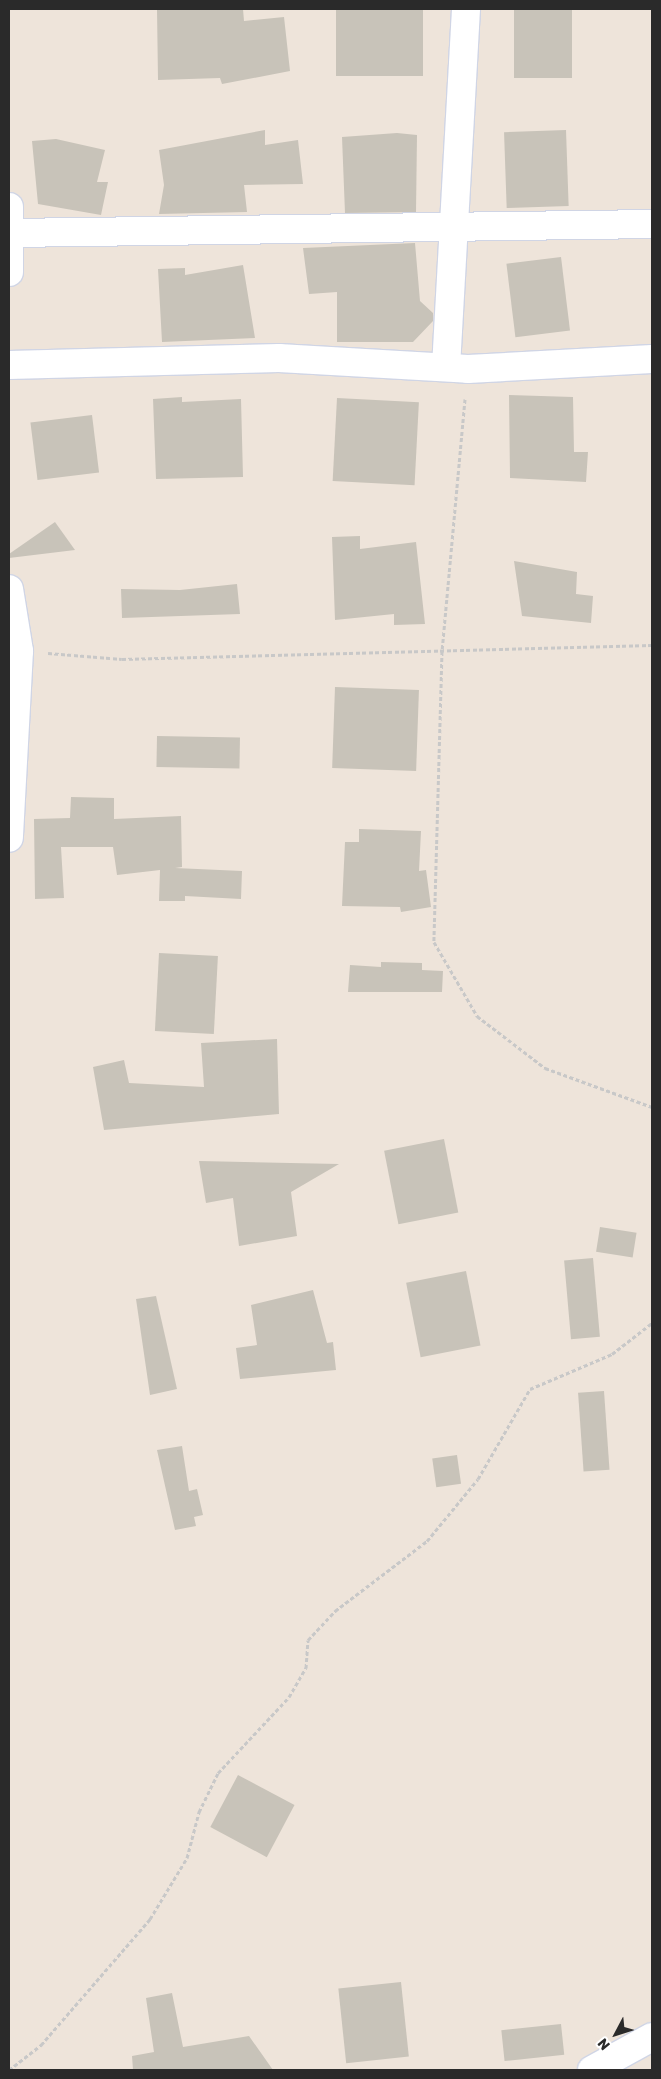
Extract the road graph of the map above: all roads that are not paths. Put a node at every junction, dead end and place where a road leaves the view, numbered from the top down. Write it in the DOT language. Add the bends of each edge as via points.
graph roads {
  1 [pos="466,9"];
  2 [pos="9,220"];
  3 [pos="652,224"];
  4 [pos="454,230"];
  5 [pos="9,272"];
  6 [pos="652,360"];
  7 [pos="9,365"];
  8 [pos="457,368"];
  9 [pos="9,589"];
  10 [pos="9,838"];
  11 [pos="651,2037"];
  12 [pos="592,2070"];
  1 -- 4 [label="street"];
  2 -- 4 [label="street"];
  2 -- 5 [label="street"];
  3 -- 4 [label="street"];
  4 -- 8 [label="street"];
  6 -- 8 [label="street"];
  7 -- 8 [label="street" via="279,358"];
  9 -- 10 [label="street" via="20,651"];
  11 -- 12 [label="street"];
}
